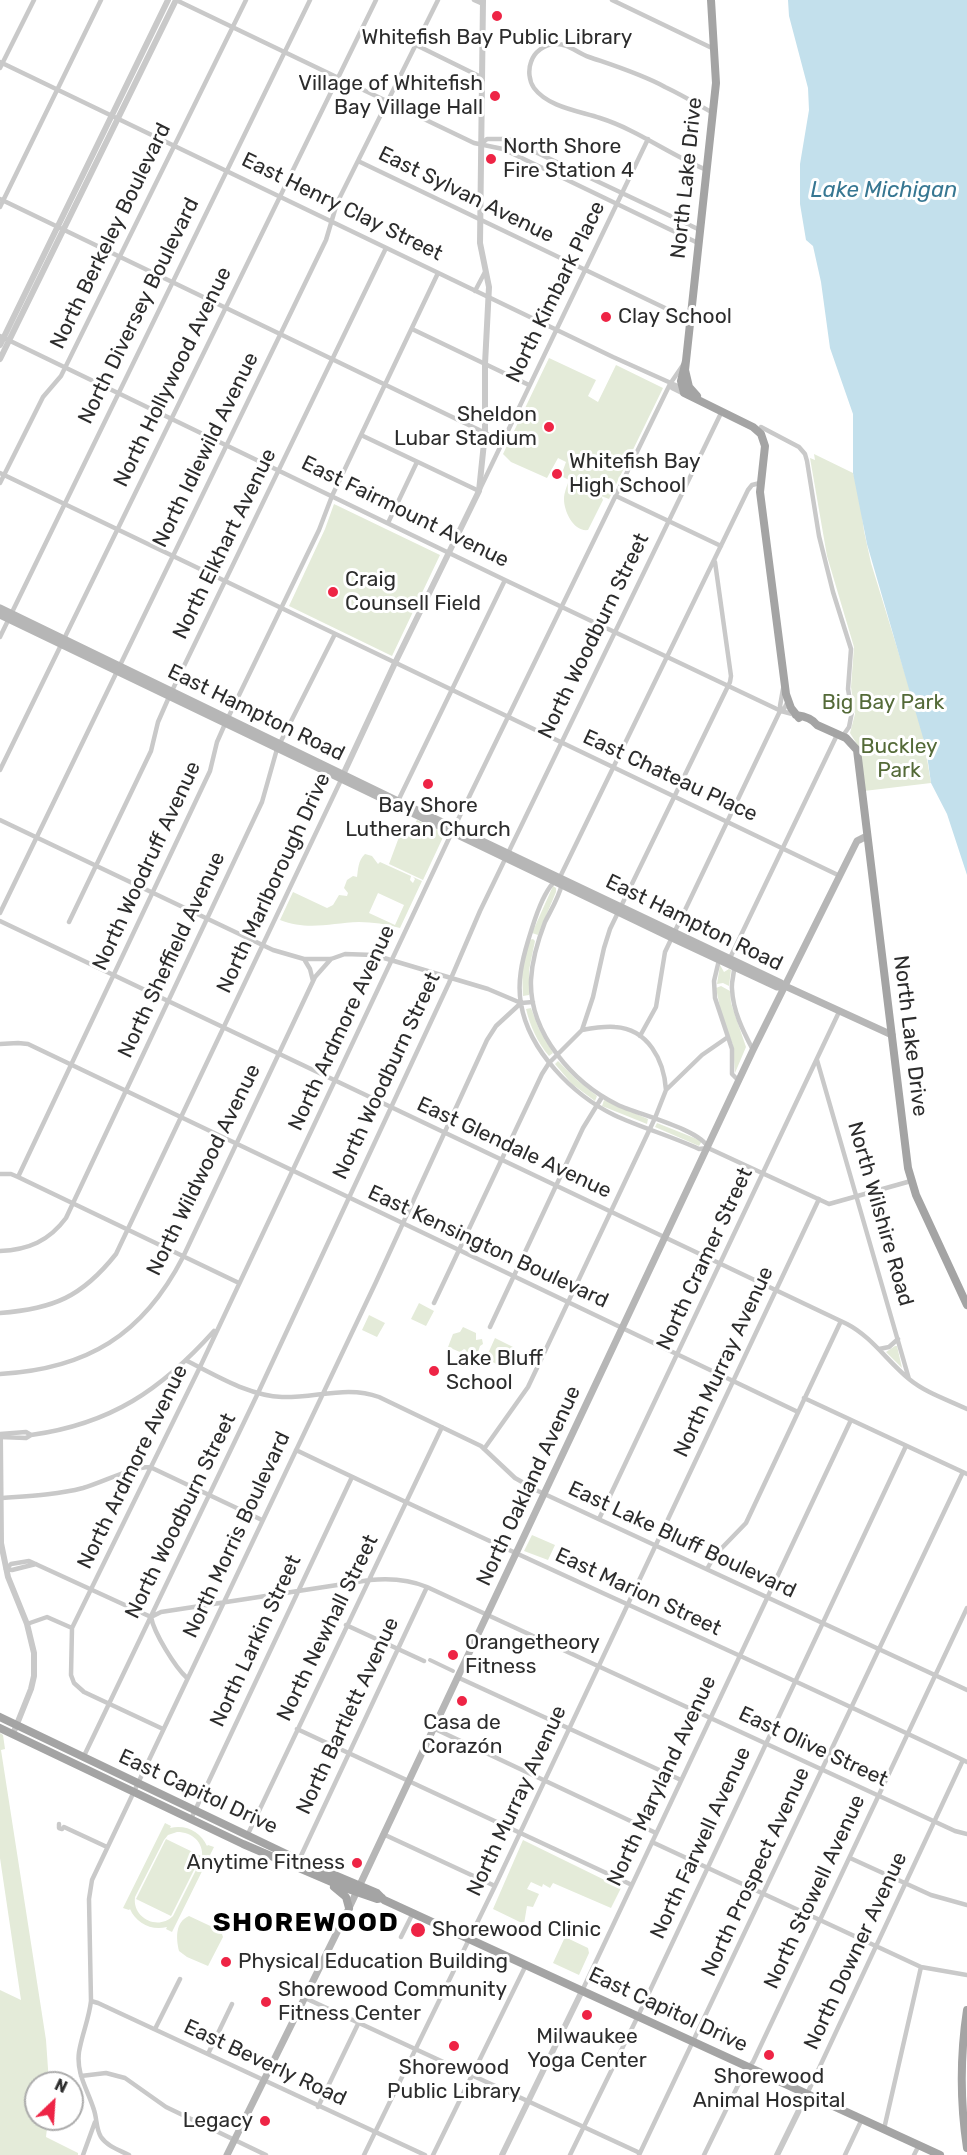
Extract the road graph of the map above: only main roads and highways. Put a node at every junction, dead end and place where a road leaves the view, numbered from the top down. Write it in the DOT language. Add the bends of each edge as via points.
graph roads {
  1 [pos="711,0"];
  2 [pos="683,374"];
  3 [pos="684,392"];
  4 [pos="697,396"];
  5 [pos="722,410"];
  6 [pos="770,439"];
  7 [pos="0,608"];
  8 [pos="0,615"];
  9 [pos="10,617"];
  10 [pos="840,736"];
  11 [pos="867,836"];
  12 [pos="557,879"];
  13 [pos="619,909"];
  14 [pos="673,934"];
  15 [pos="785,986"];
  16 [pos="892,1035"];
  17 [pos="967,1305"];
  18 [pos="0,1718"];
  19 [pos="0,1723"];
  20 [pos="17,1725"];
  21 [pos="0,1728"];
  22 [pos="54,1749"];
  23 [pos="136,1788"];
  24 [pos="261,1852"];
  25 [pos="299,1860"];
  26 [pos="304,1870"];
  27 [pos="358,1889"];
  28 [pos="349,1908"];
  29 [pos="967,2010"];
  30 [pos="967,2148"];
  31 [pos="227,2155"];
  32 [pos="940,2155"];
  1 -- 2 [label="main road, North Lake Drive" via="716,83"];
  2 -- 3 [label="main road, North Lake Drive"];
  2 -- 4 [label="main road"];
  3 -- 4 [label="main road, East Henry Clay Street"];
  3 -- 5 [label="main road, East Henry Clay Street"];
  4 -- 5 [label="main road, East Henry Clay Street"];
  5 -- 6 [label="main road, East Henry Clay Street"];
  5 -- 6 [label="main road, East Henry Clay Street" via="761,427"];
  6 -- 10 [label="main road, East Fairmount Avenue" via="760,483 787,692 801,717"];
  7 -- 9 [label="main road, East Hampton Road"];
  8 -- 9 [label="main road, East Hampton Road"];
  9 -- 12 [label="main road, East Hampton Road"];
  10 -- 11 [label="main road, North Lake Drive" via="855,747"];
  11 -- 15 [label="main road, North Oakland Avenue" via="857,841"];
  11 -- 16 [label="main road, North Lake Drive"];
  12 -- 13 [label="main road, East Hampton Road"];
  12 -- 13 [label="main road, East Hampton Road" via="562,886"];
  13 -- 14 [label="main road, East Hampton Road"];
  14 -- 15 [label="main road, East Hampton Road"];
  14 -- 15 [label="main road, East Hampton Road" via="777,987"];
  15 -- 16 [label="main road"];
  15 -- 27 [label="main road, North Oakland Avenue" via="487,1615 455,1674"];
  16 -- 17 [label="main road, North Lake Drive" via="911,1180"];
  18 -- 20 [label="main road, East Capitol Drive"];
  19 -- 20 [label="main road"];
  20 -- 22 [label="main road, East Capitol Drive"];
  21 -- 22 [label="main road"];
  22 -- 23 [label="main road, East Capitol Drive"];
  22 -- 23 [label="main road, East Capitol Drive" via="83,1758"];
  23 -- 24 [label="main road, East Capitol Drive"];
  23 -- 25 [label="main road, East Capitol Drive" via="195,1810"];
  24 -- 25 [label="main road" via="292,1863"];
  24 -- 26 [label="main road, East Capitol Drive"];
  25 -- 27 [label="main road, East Capitol Drive"];
  26 -- 27 [label="main road, East Capitol Drive"];
  26 -- 28 [label="main road" via="340,1891"];
  27 -- 28 [label="main road, North Oakland Avenue"];
  27 -- 32 [label="main road, East Capitol Drive" via="376,1893"];
  28 -- 31 [label="main road, North Oakland Avenue"];
  29 -- 30 [label="main road" via="961,2108"];
}
